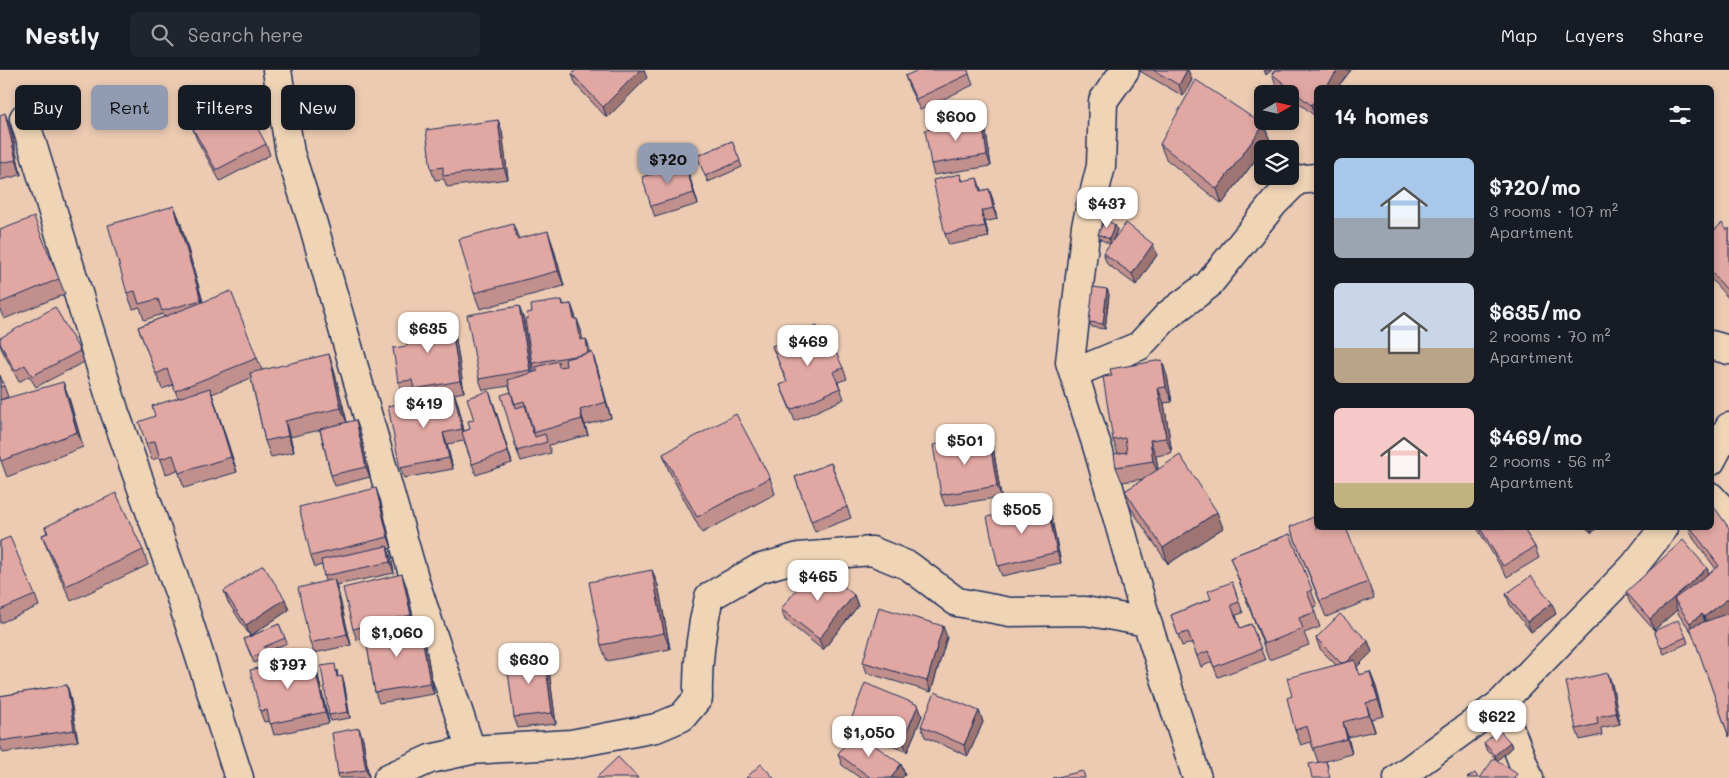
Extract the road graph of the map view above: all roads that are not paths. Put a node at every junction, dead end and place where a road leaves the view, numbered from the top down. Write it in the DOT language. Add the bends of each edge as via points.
graph roads {
  1 [pos="276,70"];
  2 [pos="1125,70"];
  3 [pos="28,130"];
  4 [pos="1314,178"];
  5 [pos="1714,347"];
  6 [pos="1729,350"];
  7 [pos="1074,374"];
  8 [pos="1729,427"];
  9 [pos="1714,455"];
  10 [pos="1714,500"];
  11 [pos="1729,517"];
  12 [pos="1662,530"];
  13 [pos="1147,622"];
  14 [pos="1500,704"];
  15 [pos="471,750"];
  16 [pos="240,778"];
  17 [pos="388,778"];
  18 [pos="1198,778"];
  19 [pos="1398,778"];
  20 [pos="1529,778"];
  1 -- 15 [label="street" via="290,153 417,588"];
  2 -- 7 [label="street" via="1103,101 1101,166 1086,226 1070,362"];
  3 -- 16 [label="street" via="115,413 180,595"];
  4 -- 7 [label="street" via="1297,180 1274,203 1208,285 1168,315 1139,346"];
  5 -- 6 [label="street"];
  7 -- 13 [label="street"];
  8 -- 9 [label="street"];
  10 -- 11 [label="street"];
  12 -- 14 [label="street" via="1634,566"];
  13 -- 15 [label="street" via="1085,611 1010,612 957,602 909,566 872,551 799,557 758,569 709,598 701,628 698,698 682,717 656,728 572,744"];
  13 -- 18 [label="street"];
  14 -- 19 [label="street"];
  14 -- 20 [label="street"];
  15 -- 17 [label="street" via="430,758"];
}
